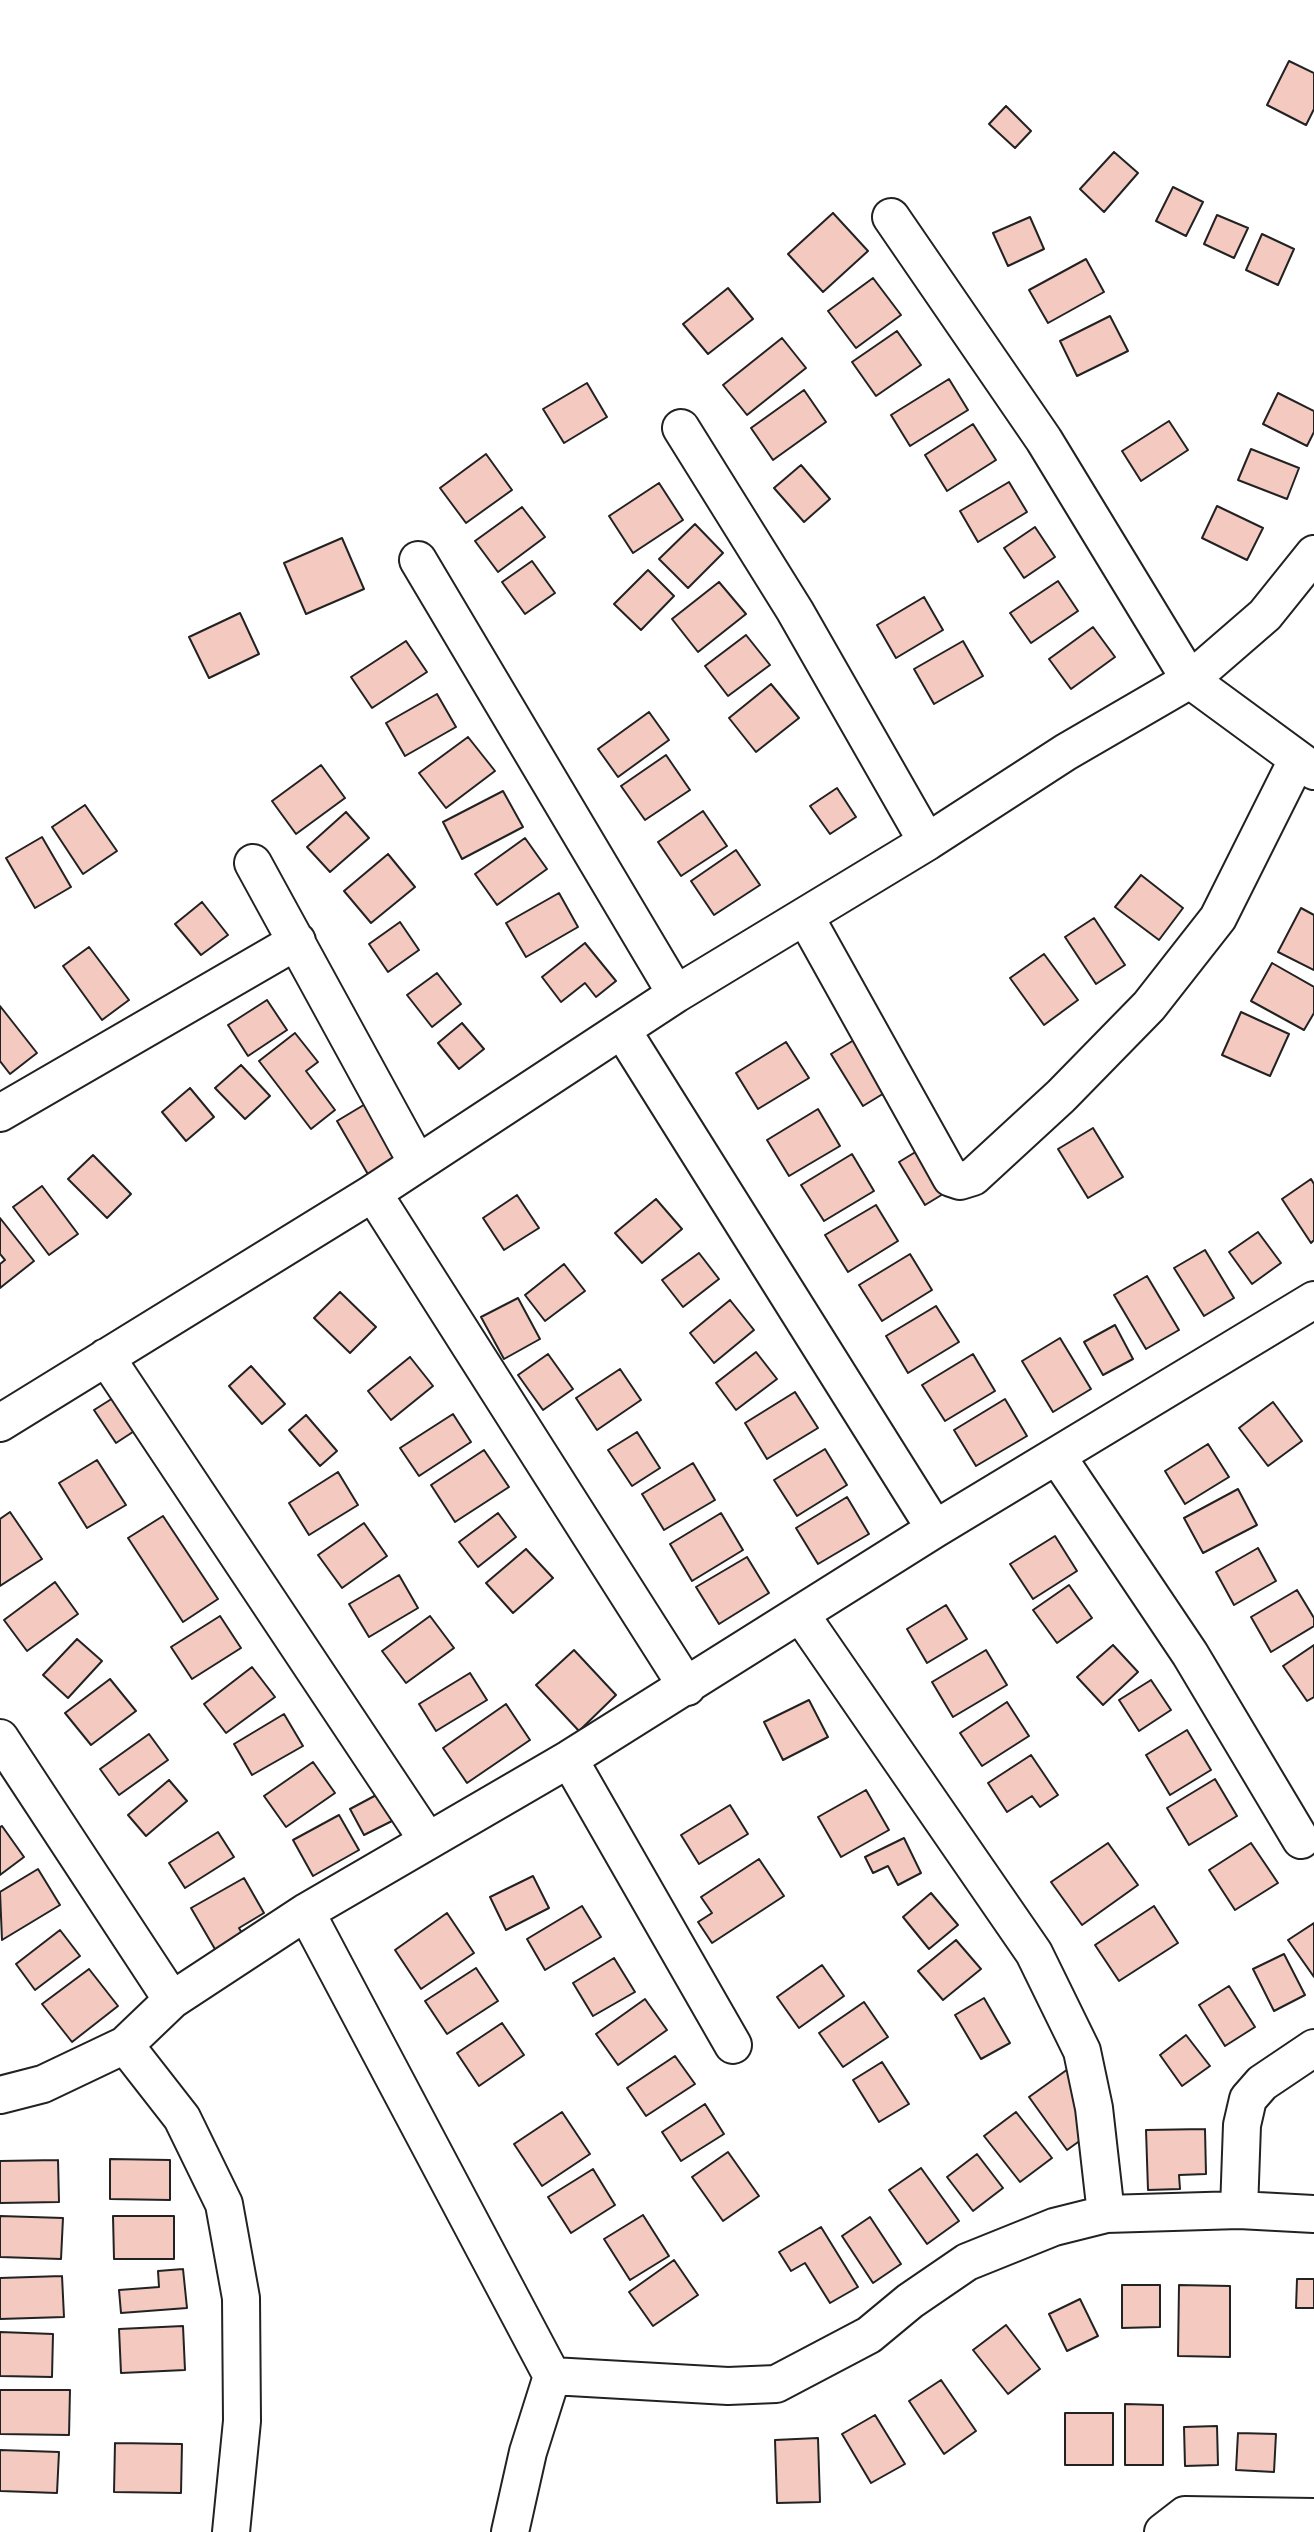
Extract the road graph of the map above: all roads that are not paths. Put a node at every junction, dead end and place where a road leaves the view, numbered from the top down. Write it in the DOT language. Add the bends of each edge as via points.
graph roads {
  1 [pos="891,217"];
  2 [pos="681,428"];
  3 [pos="1314,554"];
  4 [pos="418,560"];
  5 [pos="1190,680"];
  6 [pos="1305,765"];
  7 [pos="927,842"];
  8 [pos="253,863"];
  9 [pos="806,918"];
  10 [pos="297,941"];
  11 [pos="676,994"];
  12 [pos="622,1030"];
  13 [pos="0,1113"];
  14 [pos="416,1161"];
  15 [pos="373,1193"];
  16 [pos="1314,1300"];
  17 [pos="106,1357"];
  18 [pos="0,1423"];
  19 [pos="1057,1456"];
  20 [pos="935,1529"];
  21 [pos="801,1615"];
  22 [pos="687,1687"];
  23 [pos="0,1738"];
  24 [pos="569,1759"];
  25 [pos="1301,1840"];
  26 [pos="428,1841"];
  27 [pos="306,1912"];
  28 [pos="172,2000"];
  29 [pos="125,2045"];
  30 [pos="733,2045"];
  31 [pos="1314,2048"];
  32 [pos="0,2095"];
  33 [pos="1239,2210"];
  34 [pos="1106,2214"];
  35 [pos="1314,2214"];
  36 [pos="552,2376"];
  37 [pos="1314,2517"];
  38 [pos="231,2532"];
  39 [pos="510,2532"];
  40 [pos="1163,2532"];
  1 -- 5 [label="street" via="1044,440"];
  2 -- 7 [label="street" via="795,611"];
  3 -- 5 [label="street" via="1265,615"];
  4 -- 11 [label="street"];
  5 -- 6 [label="street"];
  5 -- 7 [label="street"];
  6 -- 9 [label="street" via="1218,918 1149,1006 995,1157 973,1177 960,1181 951,1178"];
  7 -- 9 [label="street"];
  8 -- 10 [label="street"];
  9 -- 11 [label="street"];
  10 -- 13 [label="street"];
  10 -- 14 [label="street"];
  11 -- 12 [label="street"];
  12 -- 14 [label="street"];
  12 -- 20 [label="street"];
  14 -- 15 [label="street"];
  15 -- 17 [label="street"];
  15 -- 22 [label="street"];
  16 -- 19 [label="street"];
  17 -- 18 [label="street"];
  17 -- 26 [label="street"];
  19 -- 20 [label="street"];
  19 -- 25 [label="street" via="1190,1654"];
  20 -- 21 [label="street"];
  21 -- 22 [label="street"];
  21 -- 34 [label="street" via="1034,1953 1082,2051"];
  22 -- 24 [label="street"];
  23 -- 28 [label="street"];
  24 -- 26 [label="street"];
  24 -- 30 [label="street"];
  26 -- 27 [label="street"];
  27 -- 28 [label="street"];
  27 -- 36 [label="street"];
  28 -- 29 [label="street"];
  29 -- 32 [label="street" via="43,2084"];
  29 -- 38 [label="street" via="182,2118 224,2204 241,2298 242,2421"];
  31 -- 33 [label="street" via="1262,2083 1248,2099"];
  33 -- 34 [label="street"];
  33 -- 35 [label="street"];
  34 -- 36 [label="street" via="1054,2227 967,2262 869,2335 776,2384"];
  36 -- 39 [label="street"];
  37 -- 40 [label="street" via="1185,2515"];
}
